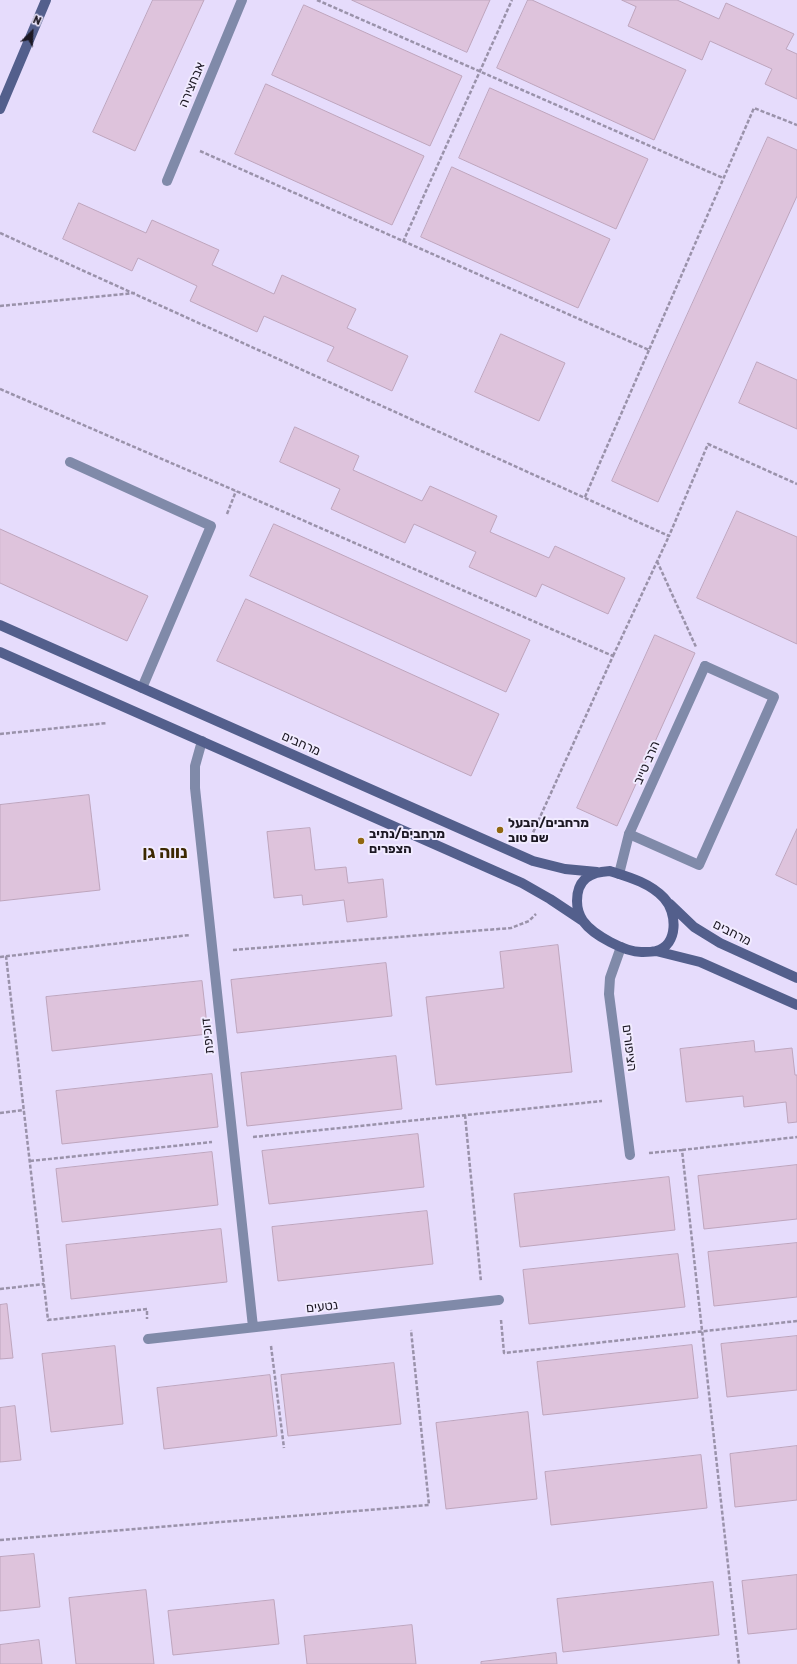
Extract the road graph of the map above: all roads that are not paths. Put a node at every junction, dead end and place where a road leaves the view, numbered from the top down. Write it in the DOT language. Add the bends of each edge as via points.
graph roads {
  1 [pos="46,0"];
  2 [pos="242,0"];
  3 [pos="0,109"];
  4 [pos="167,181"];
  5 [pos="70,462"];
  6 [pos="0,625"];
  7 [pos="0,652"];
  8 [pos="142,688"];
  9 [pos="202,741"];
  10 [pos="629,834"];
  11 [pos="597,872"];
  12 [pos="619,874"];
  13 [pos="664,898"];
  14 [pos="583,921"];
  15 [pos="621,946"];
  16 [pos="656,951"];
  17 [pos="797,978"];
  18 [pos="797,1005"];
  19 [pos="630,1155"];
  20 [pos="499,1300"];
  21 [pos="253,1327"];
  22 [pos="148,1339"];
  1 -- 3 [label="street"];
  2 -- 4 [label="street, אבחצירה"];
  5 -- 8 [label="street" via="210,526"];
  6 -- 8 [label="street, מרחבים"];
  7 -- 9 [label="street"];
  8 -- 11 [label="street, מרחבים" via="522,856 548,866"];
  9 -- 14 [label="street" via="522,883"];
  9 -- 21 [label="street, דוכיפת" via="196,766 195,788"];
  10 -- 10 [label="street, הרב טייב" via="705,666 774,697 699,865"];
  10 -- 12 [label="street, הרב טייב"];
  11 -- 12 [label="street" via="610,871"];
  11 -- 14 [label="street" via="583,880 577,893 578,909"];
  12 -- 13 [label="street" via="651,887"];
  13 -- 16 [label="street" via="673,914 674,929 667,943"];
  13 -- 17 [label="street, מרחבים" via="694,927 720,944"];
  14 -- 15 [label="street" via="599,936"];
  15 -- 16 [label="street" via="638,952"];
  15 -- 19 [label="street, הציפורים" via="610,978 609,994"];
  16 -- 18 [label="street" via="700,962"];
  20 -- 21 [label="street, נטעים"];
  21 -- 22 [label="street, נטעים"];
}
